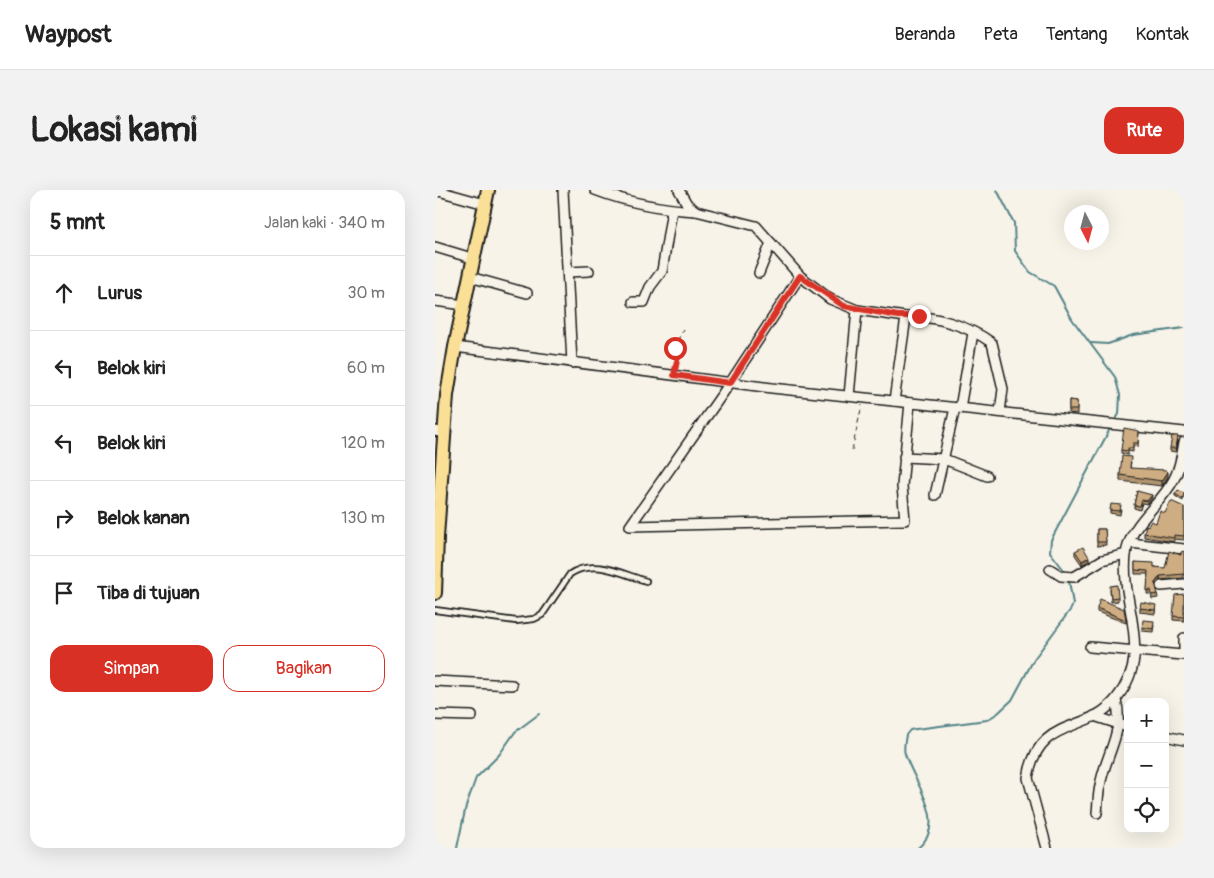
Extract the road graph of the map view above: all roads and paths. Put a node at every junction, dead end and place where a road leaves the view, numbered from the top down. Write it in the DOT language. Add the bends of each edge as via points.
graph roads {
  1 [pos="435,190"];
  2 [pos="488,190"];
  3 [pos="563,190"];
  4 [pos="595,190"];
  5 [pos="679,190"];
  6 [pos="485,204"];
  7 [pos="672,210"];
  8 [pos="696,212"];
  9 [pos="771,243"];
  10 [pos="435,247"];
  11 [pos="475,259"];
  12 [pos="589,271"];
  13 [pos="568,272"];
  14 [pos="759,273"];
  15 [pos="800,276"];
  16 [pos="470,277"];
  17 [pos="527,293"];
  18 [pos="435,301"];
  19 [pos="633,302"];
  20 [pos="464,305"];
  21 [pos="857,310"];
  22 [pos="906,317"];
  23 [pos="684,329"];
  24 [pos="973,333"];
  25 [pos="455,348"];
  26 [pos="572,363"];
  27 [pos="674,375"];
  28 [pos="730,383"];
  29 [pos="849,396"];
  30 [pos="863,397"];
  31 [pos="894,401"];
  32 [pos="910,403"];
  33 [pos="957,408"];
  34 [pos="1000,412"];
  35 [pos="440,432"];
  36 [pos="1184,432"];
  37 [pos="1184,442"];
  38 [pos="852,450"];
  39 [pos="904,457"];
  40 [pos="944,458"];
  41 [pos="987,476"];
  42 [pos="935,495"];
  43 [pos="437,503"];
  44 [pos="1129,543"];
  45 [pos="1184,549"];
  46 [pos="1126,554"];
  47 [pos="1050,568"];
  48 [pos="646,580"];
  49 [pos="1184,584"];
  50 [pos="1161,586"];
  51 [pos="435,593"];
  52 [pos="435,610"];
  53 [pos="1184,638"];
  54 [pos="1090,647"];
  55 [pos="1136,652"];
  56 [pos="1183,655"];
  57 [pos="435,681"];
  58 [pos="512,685"];
  59 [pos="1115,700"];
  60 [pos="435,715"];
  61 [pos="472,716"];
  62 [pos="1094,716"];
  63 [pos="1123,726"];
  64 [pos="1169,737"];
  65 [pos="1184,740"];
  66 [pos="1097,813"];
  67 [pos="1047,848"];
  1 -- 6 [label="street"];
  2 -- 6 [label="main road"];
  3 -- 13 [label="street"];
  4 -- 7 [label="street" via="628,202"];
  5 -- 8 [label="street"];
  6 -- 11 [label="main road"];
  7 -- 8 [label="street"];
  7 -- 19 [label="street" via="661,272 650,287 645,302"];
  8 -- 9 [label="street" via="751,224 762,231"];
  9 -- 14 [label="street"];
  9 -- 15 [label="street"];
  10 -- 11 [label="street"];
  11 -- 16 [label="main road"];
  12 -- 13 [label="street"];
  13 -- 26 [label="street"];
  15 -- 21 [label="street" via="830,299"];
  15 -- 28 [label="street"];
  16 -- 17 [label="street"];
  16 -- 20 [label="main road"];
  18 -- 20 [label="street"];
  20 -- 25 [label="main road"];
  21 -- 22 [label="street"];
  21 -- 29 [label="street"];
  22 -- 24 [label="street" via="933,318"];
  22 -- 31 [label="street"];
  23 -- 27 [label="path" via="676,343 678,361"];
  24 -- 33 [label="street"];
  24 -- 34 [label="street" via="993,345 1003,389"];
  25 -- 26 [label="street"];
  25 -- 35 [label="main road"];
  26 -- 27 [label="street"];
  27 -- 28 [label="street"];
  28 -- 29 [label="street"];
  28 -- 39 [label="street" via="629,526 905,520"];
  29 -- 30 [label="street"];
  30 -- 31 [label="street"];
  30 -- 38 [label="path"];
  31 -- 32 [label="street"];
  32 -- 33 [label="street"];
  32 -- 39 [label="street"];
  33 -- 34 [label="street"];
  33 -- 40 [label="street"];
  34 -- 36 [label="street"];
  35 -- 43 [label="main road"];
  37 -- 44 [label="street" via="1174,480 1150,509"];
  39 -- 40 [label="street"];
  40 -- 41 [label="street"];
  40 -- 42 [label="street"];
  43 -- 51 [label="main road"];
  44 -- 45 [label="street"];
  44 -- 46 [label="street"];
  46 -- 47 [label="street" via="1102,560 1074,577 1061,576"];
  46 -- 55 [label="street"];
  48 -- 52 [label="lane" via="601,567 577,569 570,574 542,615 527,621"];
  49 -- 50 [label="street"];
  53 -- 56 [label="street"];
  54 -- 55 [label="street"];
  55 -- 56 [label="street"];
  55 -- 59 [label="street" via="1131,672"];
  57 -- 58 [label="street"];
  59 -- 62 [label="street"];
  59 -- 63 [label="street"];
  60 -- 61 [label="street"];
  62 -- 63 [label="street"];
  62 -- 67 [label="street" via="1070,724 1049,737 1039,748 1030,767 1028,778"];
  63 -- 66 [label="street" via="1100,786"];
  64 -- 65 [label="street"];
}
